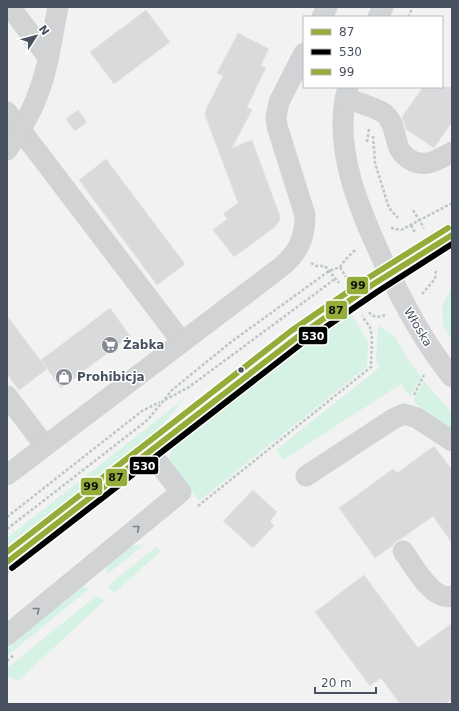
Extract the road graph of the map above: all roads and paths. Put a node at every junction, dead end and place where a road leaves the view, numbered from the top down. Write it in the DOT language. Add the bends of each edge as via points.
graph roads {
  1 [pos="10,7"];
  2 [pos="58,7"];
  3 [pos="327,7"];
  4 [pos="383,7"];
  5 [pos="413,7"];
  6 [pos="322,16"];
  7 [pos="378,16"];
  8 [pos="408,16"];
  9 [pos="303,55"];
  10 [pos="48,57"];
  11 [pos="346,92"];
  12 [pos="374,109"];
  13 [pos="7,112"];
  14 [pos="21,130"];
  15 [pos="366,143"];
  16 [pos="7,150"];
  17 [pos="452,152"];
  18 [pos="452,203"];
  19 [pos="414,210"];
  20 [pos="419,220"];
  21 [pos="388,222"];
  22 [pos="410,225"];
  23 [pos="391,228"];
  24 [pos="424,228"];
  25 [pos="415,233"];
  26 [pos="452,235"];
  27 [pos="373,238"];
  28 [pos="433,265"];
  29 [pos="316,266"];
  30 [pos="329,271"];
  31 [pos="389,274"];
  32 [pos="335,279"];
  33 [pos="340,284"];
  34 [pos="421,296"];
  35 [pos="367,309"];
  36 [pos="392,311"];
  37 [pos="370,327"];
  38 [pos="182,342"];
  39 [pos="425,373"];
  40 [pos="452,377"];
  41 [pos="7,396"];
  42 [pos="162,401"];
  43 [pos="404,414"];
  44 [pos="452,441"];
  45 [pos="45,446"];
  46 [pos="149,451"];
  47 [pos="7,475"];
  48 [pos="306,476"];
  49 [pos="194,509"];
  50 [pos="7,516"];
  51 [pos="7,529"];
  52 [pos="403,551"];
  53 [pos="7,562"];
  54 [pos="452,596"];
  55 [pos="13,643"];
  56 [pos="7,661"];
  1 -- 10 [label="street"];
  2 -- 10 [label="street"];
  3 -- 6 [label="street"];
  4 -- 7 [label="street"];
  5 -- 8 [label="path"];
  9 -- 38 [label="street" via="279,102 276,117 305,215 305,228 298,249 281,267"];
  10 -- 14 [label="street" via="38,94"];
  11 -- 12 [label="street"];
  11 -- 27 [label="street, Włoska" via="344,139 347,163 357,199"];
  12 -- 15 [label="path"];
  12 -- 17 [label="street" via="389,118 401,152 413,162 432,163"];
  13 -- 14 [label="street"];
  14 -- 16 [label="street"];
  14 -- 38 [label="street"];
  18 -- 20 [label="path"];
  19 -- 20 [label="path"];
  20 -- 22 [label="path"];
  20 -- 24 [label="path"];
  21 -- 23 [label="path"];
  22 -- 23 [label="path" via="401,230"];
  22 -- 25 [label="path"];
  23 -- 27 [label="path"];
  26 -- 31 [label="street"];
  27 -- 30 [label="path" via="355,250 340,267"];
  27 -- 31 [label="street, Włoska"];
  28 -- 34 [label="path" via="437,273 435,279"];
  29 -- 30 [label="path" via="325,266"];
  30 -- 32 [label="path"];
  30 -- 42 [label="path" via="231,342"];
  31 -- 40 [label="street, Włoska" via="425,340"];
  31 -- 46 [label="street" via="296,338"];
  32 -- 33 [label="path"];
  32 -- 42 [label="path" via="189,387"];
  35 -- 36 [label="path" via="375,317"];
  37 -- 49 [label="path" via="371,367"];
  38 -- 45 [label="street"];
  39 -- 43 [label="path"];
  41 -- 45 [label="street"];
  42 -- 50 [label="path" via="142,411"];
  42 -- 51 [label="path" via="145,422"];
  43 -- 44 [label="street" via="416,418"];
  43 -- 48 [label="street"];
  45 -- 47 [label="street"];
  46 -- 53 [label="street"];
  55 -- 46 [label="street, one-way" via="181,492"];
  52 -- 54 [label="street" via="435,593 447,598"];
  55 -- 56 [label="path"];
}
